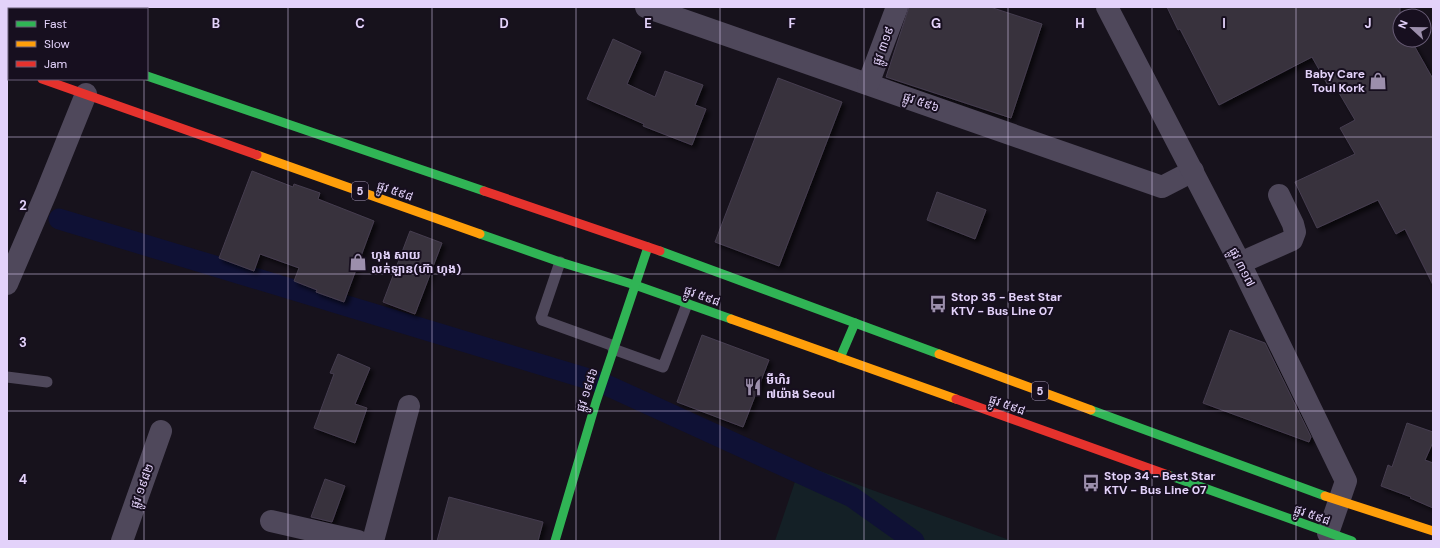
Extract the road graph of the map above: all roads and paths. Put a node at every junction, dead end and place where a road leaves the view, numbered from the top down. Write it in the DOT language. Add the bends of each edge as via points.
graph roads {
  1 [pos="897,7"];
  2 [pos="1107,7"];
  3 [pos="652,8"];
  4 [pos="148,76"];
  5 [pos="45,80"];
  6 [pos="868,84"];
  7 [pos="86,94"];
  8 [pos="1193,171"];
  9 [pos="1279,195"];
  10 [pos="648,247"];
  11 [pos="560,262"];
  12 [pos="1240,263"];
  13 [pos="7,284"];
  14 [pos="635,284"];
  15 [pos="687,304"];
  16 [pos="855,323"];
  17 [pos="614,347"];
  18 [pos="840,358"];
  19 [pos="7,377"];
  20 [pos="47,382"];
  21 [pos="409,406"];
  22 [pos="161,432"];
  23 [pos="1340,501"];
  24 [pos="272,521"];
  25 [pos="1433,531"];
  26 [pos="1328,533"];
  27 [pos="335,538"];
  28 [pos="122,541"];
  29 [pos="358,541"];
  30 [pos="373,541"];
  31 [pos="555,541"];
  32 [pos="1352,541"];
  1 -- 6 [label="street, ផ្លូវ ៣១៩"];
  2 -- 8 [label="street, ផ្លូវ ៣១៧"];
  3 -- 6 [label="street, ផ្លូវ ៥៩៦"];
  4 -- 10 [label="main road, ផ្លូវ ៥៩៨ / 5"];
  5 -- 7 [label="main road, ផ្លូវ ៥៩៨ / 5"];
  6 -- 8 [label="street, ផ្លូវ ៥៩៦" via="1162,187"];
  7 -- 11 [label="main road, ផ្លូវ ៥៩៨ / 5"];
  7 -- 13 [label="street"];
  8 -- 12 [label="street, ផ្លូវ ៣១៧"];
  9 -- 12 [label="street" via="1294,224 1292,240"];
  10 -- 14 [label="main road, ផ្លូវ ១៩៨៦"];
  10 -- 16 [label="main road, ផ្លូវ ៥៩៨ / 5"];
  11 -- 14 [label="main road, ផ្លូវ ៥៩៨ / 5"];
  11 -- 17 [label="lane" via="541,318"];
  12 -- 23 [label="street, ផ្លូវ ៣១៧" via="1346,481"];
  14 -- 15 [label="main road, ផ្លូវ ៥៩៨ / 5"];
  14 -- 17 [label="main road, ផ្លូវ ១៩៨៦"];
  15 -- 17 [label="lane" via="663,367"];
  15 -- 18 [label="main road, ផ្លូវ ៥៩៨ / 5"];
  16 -- 18 [label="main road"];
  16 -- 23 [label="main road, ផ្លូវ ៥៩៨ / 5"];
  17 -- 31 [label="main road, ផ្លូវ ១៩៨៦"];
  18 -- 26 [label="main road, ផ្លូវ ៥៩៨ / 5"];
  19 -- 20 [label="lane"];
  21 -- 30 [label="street"];
  22 -- 28 [label="street, ផ្លូវ ១៩៨២"];
  23 -- 25 [label="main road, ផ្លូវ ៥៩៨ / 5"];
  23 -- 26 [label="street, ផ្លូវ ៣១៧"];
  24 -- 27 [label="street"];
  26 -- 32 [label="main road, ផ្លូវ ៥៩៨ / 5"];
  27 -- 29 [label="street"];
}
